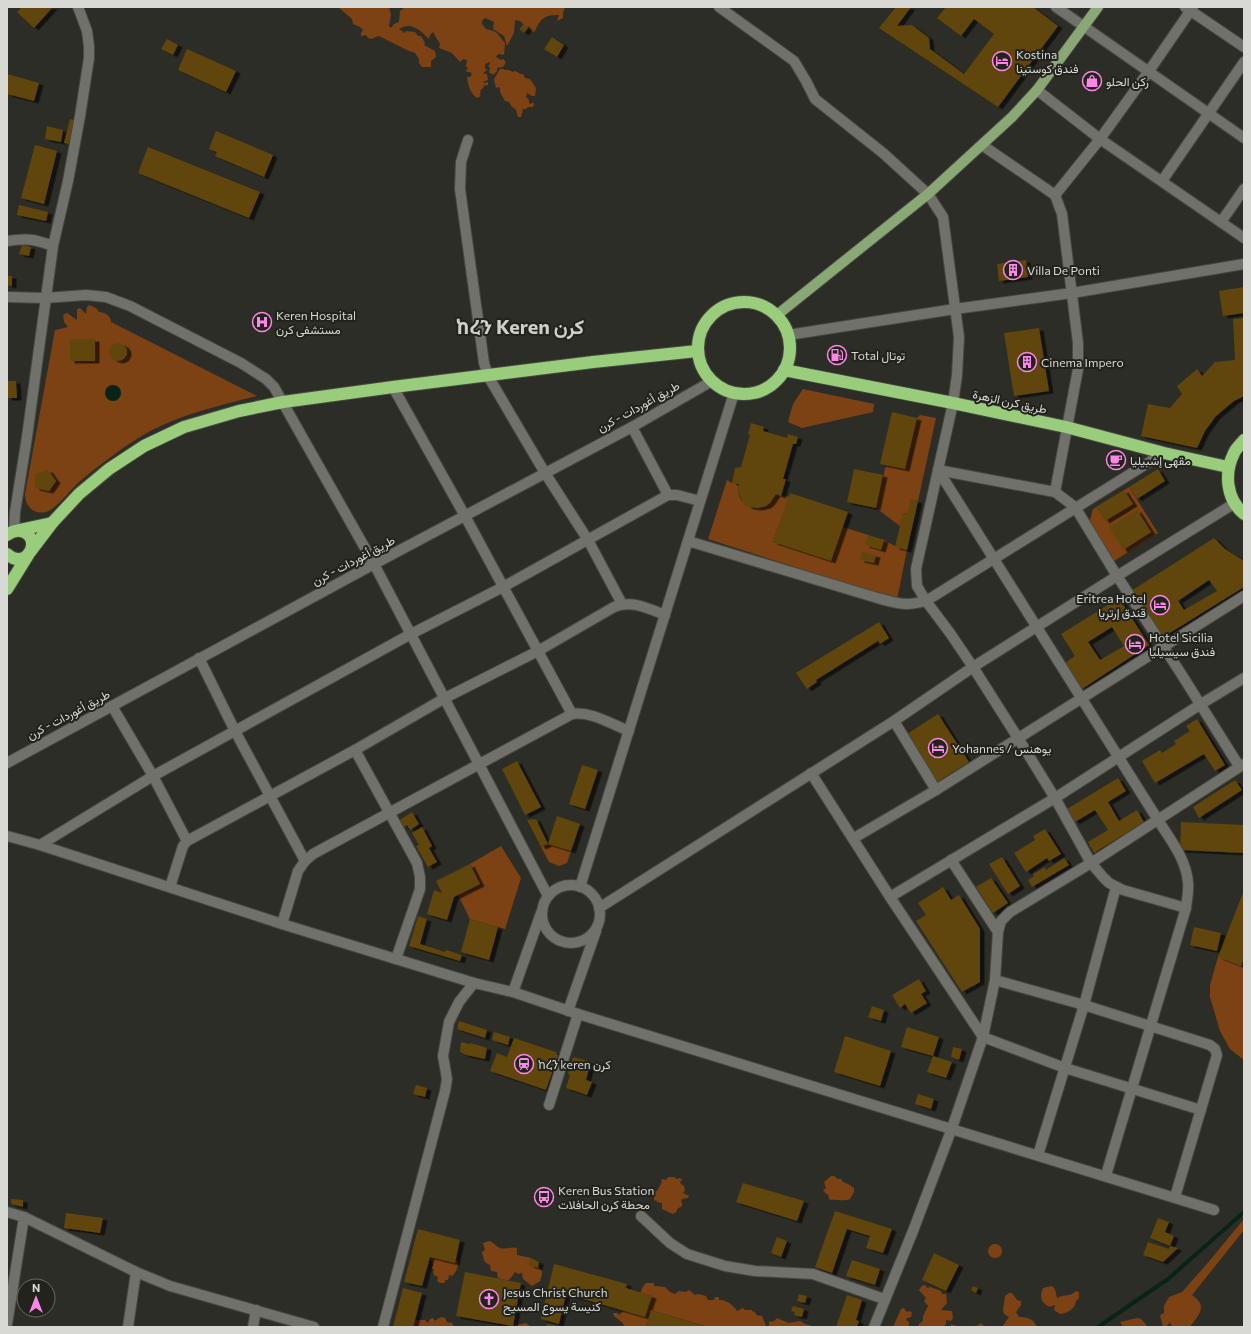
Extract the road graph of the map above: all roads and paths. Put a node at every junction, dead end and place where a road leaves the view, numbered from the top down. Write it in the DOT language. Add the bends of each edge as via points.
graph roads {
  1 [pos="78,7"];
  2 [pos="719,7"];
  3 [pos="1056,7"];
  4 [pos="1098,7"];
  5 [pos="1190,8"];
  6 [pos="1084,26"];
  7 [pos="1244,47"];
  8 [pos="1244,62"];
  9 [pos="1149,71"];
  10 [pos="1037,90"];
  11 [pos="1209,114"];
  12 [pos="1244,138"];
  13 [pos="1100,139"];
  14 [pos="468,140"];
  15 [pos="982,145"];
  16 [pos="1162,181"];
  17 [pos="1244,189"];
  18 [pos="928,194"];
  19 [pos="1055,195"];
  20 [pos="1221,222"];
  21 [pos="1244,238"];
  22 [pos="7,241"];
  23 [pos="52,246"];
  24 [pos="1244,264"];
  25 [pos="1072,293"];
  26 [pos="7,296"];
  27 [pos="46,298"];
  28 [pos="955,309"];
  29 [pos="777,315"];
  30 [pos="788,335"];
  31 [pos="697,351"];
  32 [pos="784,370"];
  33 [pos="488,376"];
  34 [pos="712,381"];
  35 [pos="393,387"];
  36 [pos="734,393"];
  37 [pos="283,402"];
  38 [pos="953,403"];
  39 [pos="632,426"];
  40 [pos="1066,427"];
  41 [pos="1244,440"];
  42 [pos="1164,453"];
  43 [pos="1228,467"];
  44 [pos="938,470"];
  45 [pos="545,473"];
  46 [pos="1055,492"];
  47 [pos="668,495"];
  48 [pos="700,501"];
  49 [pos="1235,503"];
  50 [pos="1075,507"];
  51 [pos="1244,514"];
  52 [pos="465,516"];
  53 [pos="52,523"];
  54 [pos="13,532"];
  55 [pos="588,540"];
  56 [pos="688,541"];
  57 [pos="7,554"];
  58 [pos="29,554"];
  59 [pos="995,558"];
  60 [pos="374,564"];
  61 [pos="1117,576"];
  62 [pos="503,587"];
  63 [pos="7,589"];
  64 [pos="1244,596"];
  65 [pos="926,601"];
  66 [pos="622,604"];
  67 [pos="665,615"];
  68 [pos="1038,627"];
  69 [pos="411,634"];
  70 [pos="1163,647"];
  71 [pos="538,651"];
  72 [pos="199,658"];
  73 [pos="973,667"];
  74 [pos="1244,678"];
  75 [pos="445,698"];
  76 [pos="1082,698"];
  77 [pos="1201,704"];
  78 [pos="112,706"];
  79 [pos="572,714"];
  80 [pos="894,720"];
  81 [pos="235,731"];
  82 [pos="629,731"];
  83 [pos="1018,738"];
  84 [pos="355,750"];
  85 [pos="1118,757"];
  86 [pos="7,763"];
  87 [pos="480,763"];
  88 [pos="1242,765"];
  89 [pos="811,772"];
  90 [pos="153,776"];
  91 [pos="936,790"];
  92 [pos="270,796"];
  93 [pos="1055,798"];
  94 [pos="389,812"];
  95 [pos="1158,820"];
  96 [pos="7,836"];
  97 [pos="854,838"];
  98 [pos="187,840"];
  99 [pos="40,845"];
  100 [pos="951,860"];
  101 [pos="305,861"];
  102 [pos="1091,863"];
  103 [pos="170,887"];
  104 [pos="580,887"];
  105 [pos="1116,887"];
  106 [pos="548,896"];
  107 [pos="890,897"];
  108 [pos="599,908"];
  109 [pos="1186,908"];
  110 [pos="542,909"];
  111 [pos="282,924"];
  112 [pos="598,926"];
  113 [pos="998,932"];
  114 [pos="396,959"];
  115 [pos="995,980"];
  116 [pos="474,983"];
  117 [pos="513,992"];
  118 [pos="1084,1005"];
  119 [pos="573,1012"];
  120 [pos="1150,1026"];
  121 [pos="983,1037"];
  122 [pos="1065,1068"];
  123 [pos="1132,1089"];
  124 [pos="549,1105"];
  125 [pos="1201,1110"];
  126 [pos="952,1128"];
  127 [pos="1038,1155"];
  128 [pos="1106,1175"];
  129 [pos="1175,1197"];
  130 [pos="1214,1210"];
  131 [pos="7,1212"];
  132 [pos="641,1216"];
  133 [pos="24,1217"];
  134 [pos="136,1272"];
  135 [pos="884,1299"];
  136 [pos="256,1310"];
  137 [pos="7,1324"];
  138 [pos="128,1327"];
  139 [pos="253,1327"];
  140 [pos="314,1327"];
  141 [pos="383,1327"];
  142 [pos="874,1327"];
  1 -- 23 [label="street" via="87,31 89,58 68,181"];
  2 -- 18 [label="street" via="794,61 815,99 883,153"];
  3 -- 6 [label="street"];
  4 -- 6 [label="main road"];
  5 -- 7 [label="street"];
  5 -- 9 [label="street"];
  6 -- 9 [label="street"];
  6 -- 10 [label="main road"];
  8 -- 11 [label="street"];
  9 -- 11 [label="street"];
  9 -- 13 [label="street"];
  10 -- 13 [label="street"];
  10 -- 15 [label="main road"];
  11 -- 12 [label="street"];
  11 -- 16 [label="street"];
  13 -- 16 [label="street"];
  13 -- 19 [label="street"];
  14 -- 33 [label="street" via="461,162 460,189 484,363"];
  15 -- 18 [label="main road"];
  15 -- 19 [label="street"];
  16 -- 20 [label="street"];
  17 -- 20 [label="street"];
  18 -- 28 [label="street" via="943,217"];
  18 -- 29 [label="main road"];
  19 -- 25 [label="street" via="1062,214"];
  20 -- 21 [label="street"];
  22 -- 23 [label="street" via="38,240"];
  23 -- 27 [label="street"];
  24 -- 25 [label="street"];
  25 -- 28 [label="street"];
  25 -- 40 [label="street" via="1078,342 1078,369"];
  26 -- 27 [label="street"];
  27 -- 37 [label="street" via="86,295 106,297 130,306 241,363 266,379"];
  27 -- 54 [label="street"];
  28 -- 30 [label="street"];
  28 -- 38 [label="street" via="959,337"];
  29 -- 30 [label="highway"];
  29 -- 31 [label="highway" via="758,303 747,301 724,306 707,319 701,329"];
  30 -- 32 [label="highway" via="789,359"];
  31 -- 33 [label="highway"];
  31 -- 34 [label="highway" via="699,362"];
  32 -- 36 [label="highway" via="779,378 763,390"];
  32 -- 38 [label="highway, طريق كرن الزهرة"];
  33 -- 35 [label="highway"];
  33 -- 45 [label="street"];
  34 -- 36 [label="highway"];
  34 -- 39 [label="street, طريق أغوردات - كرن"];
  35 -- 37 [label="highway"];
  35 -- 52 [label="street"];
  36 -- 48 [label="street"];
  37 -- 53 [label="highway" via="239,410 184,427 144,446 109,469 79,494"];
  37 -- 60 [label="street"];
  38 -- 40 [label="highway, طريق كرن الزهرة"];
  38 -- 44 [label="street"];
  39 -- 45 [label="street, طريق أغوردات - كرن"];
  39 -- 47 [label="street"];
  40 -- 42 [label="highway, طريق كرن الزهرة"];
  40 -- 46 [label="street"];
  41 -- 43 [label="highway" via="1235,451"];
  42 -- 43 [label="highway, طريق كرن الزهرة"];
  42 -- 50 [label="street"];
  43 -- 49 [label="highway" via="1230,492"];
  44 -- 46 [label="street"];
  44 -- 59 [label="street"];
  44 -- 65 [label="street" via="916,569 917,586"];
  45 -- 52 [label="street, طريق أغوردات - كرن"];
  45 -- 55 [label="street"];
  46 -- 50 [label="street"];
  47 -- 48 [label="street"];
  47 -- 55 [label="street"];
  48 -- 56 [label="street"];
  49 -- 51 [label="highway"];
  49 -- 61 [label="street"];
  50 -- 59 [label="street"];
  50 -- 61 [label="street"];
  52 -- 60 [label="street, طريق أغوردات - كرن"];
  52 -- 62 [label="street"];
  53 -- 54 [label="highway"];
  53 -- 58 [label="highway"];
  54 -- 58 [label="highway" via="27,533 32,544"];
  55 -- 62 [label="street"];
  55 -- 66 [label="street"];
  56 -- 65 [label="street" via="899,604 912,605"];
  56 -- 67 [label="street"];
  57 -- 58 [label="highway" via="15,559 24,558"];
  58 -- 63 [label="highway"];
  59 -- 65 [label="street"];
  59 -- 68 [label="street"];
  60 -- 69 [label="street"];
  60 -- 72 [label="street, طريق أغوردات - كرن"];
  61 -- 68 [label="street"];
  61 -- 70 [label="street"];
  62 -- 69 [label="street"];
  62 -- 71 [label="street"];
  64 -- 70 [label="street"];
  65 -- 73 [label="street"];
  66 -- 67 [label="street" via="642,606"];
  66 -- 71 [label="street"];
  67 -- 82 [label="street"];
  68 -- 73 [label="street"];
  68 -- 76 [label="street"];
  69 -- 75 [label="street"];
  69 -- 81 [label="street"];
  70 -- 76 [label="street"];
  70 -- 77 [label="street"];
  71 -- 75 [label="street"];
  71 -- 79 [label="street"];
  72 -- 78 [label="street, طريق أغوردات - كرن"];
  72 -- 81 [label="street"];
  73 -- 80 [label="street"];
  73 -- 83 [label="street"];
  74 -- 77 [label="street"];
  75 -- 84 [label="street"];
  75 -- 87 [label="street"];
  76 -- 83 [label="street"];
  76 -- 85 [label="street"];
  77 -- 85 [label="street"];
  77 -- 88 [label="street"];
  78 -- 86 [label="street, طريق أغوردات - كرن"];
  78 -- 90 [label="street"];
  79 -- 82 [label="street" via="588,715"];
  79 -- 87 [label="street"];
  80 -- 89 [label="street"];
  80 -- 91 [label="street"];
  81 -- 90 [label="street"];
  81 -- 92 [label="street"];
  82 -- 104 [label="street"];
  83 -- 91 [label="street"];
  83 -- 93 [label="street"];
  84 -- 92 [label="street"];
  84 -- 94 [label="street"];
  85 -- 93 [label="street"];
  85 -- 95 [label="street"];
  87 -- 94 [label="street"];
  87 -- 106 [label="street"];
  88 -- 95 [label="street"];
  89 -- 97 [label="street"];
  89 -- 108 [label="street"];
  90 -- 98 [label="street"];
  90 -- 99 [label="street"];
  91 -- 97 [label="street"];
  92 -- 98 [label="street"];
  92 -- 101 [label="street"];
  93 -- 100 [label="street"];
  93 -- 102 [label="street"];
  94 -- 101 [label="street" via="313,854"];
  94 -- 114 [label="street" via="417,863 420,877 420,888"];
  95 -- 102 [label="street"];
  95 -- 109 [label="street" via="1185,867 1188,881"];
  96 -- 99 [label="street"];
  97 -- 107 [label="street"];
  98 -- 103 [label="street"];
  99 -- 103 [label="street"];
  100 -- 107 [label="street"];
  100 -- 113 [label="street"];
  101 -- 111 [label="street" via="298,871"];
  102 -- 105 [label="street"];
  102 -- 113 [label="street" via="1010,912 1001,921"];
  103 -- 111 [label="street"];
  104 -- 106 [label="street" via="563,886"];
  104 -- 108 [label="street" via="589,892"];
  105 -- 109 [label="street"];
  105 -- 118 [label="street"];
  106 -- 110 [label="street"];
  107 -- 121 [label="street"];
  108 -- 112 [label="street"];
  109 -- 120 [label="street"];
  110 -- 112 [label="street" via="545,928 550,935 562,942 576,943 585,940"];
  110 -- 117 [label="street"];
  111 -- 114 [label="street"];
  112 -- 119 [label="street"];
  113 -- 115 [label="street"];
  114 -- 116 [label="street"];
  115 -- 118 [label="street"];
  115 -- 121 [label="street"];
  116 -- 117 [label="street"];
  116 -- 141 [label="street" via="459,1002 449,1022 443,1056 447,1079 445,1091"];
  117 -- 119 [label="street"];
  118 -- 120 [label="street"];
  118 -- 122 [label="street"];
  119 -- 124 [label="street"];
  119 -- 126 [label="street"];
  120 -- 123 [label="street"];
  120 -- 125 [label="street" via="1210,1045 1215,1049 1217,1055"];
  121 -- 122 [label="street"];
  121 -- 126 [label="street"];
  122 -- 123 [label="street"];
  122 -- 127 [label="street"];
  123 -- 125 [label="street"];
  123 -- 128 [label="street"];
  125 -- 129 [label="street"];
  126 -- 127 [label="street"];
  126 -- 135 [label="street"];
  127 -- 128 [label="street"];
  128 -- 129 [label="street"];
  129 -- 130 [label="street"];
  131 -- 133 [label="street"];
  132 -- 135 [label="street" via="670,1243 687,1254 748,1270 813,1274"];
  133 -- 134 [label="street"];
  133 -- 137 [label="street"];
  134 -- 136 [label="street" via="170,1286"];
  134 -- 138 [label="street"];
  135 -- 142 [label="street"];
  136 -- 139 [label="street"];
  136 -- 140 [label="street"];
}
